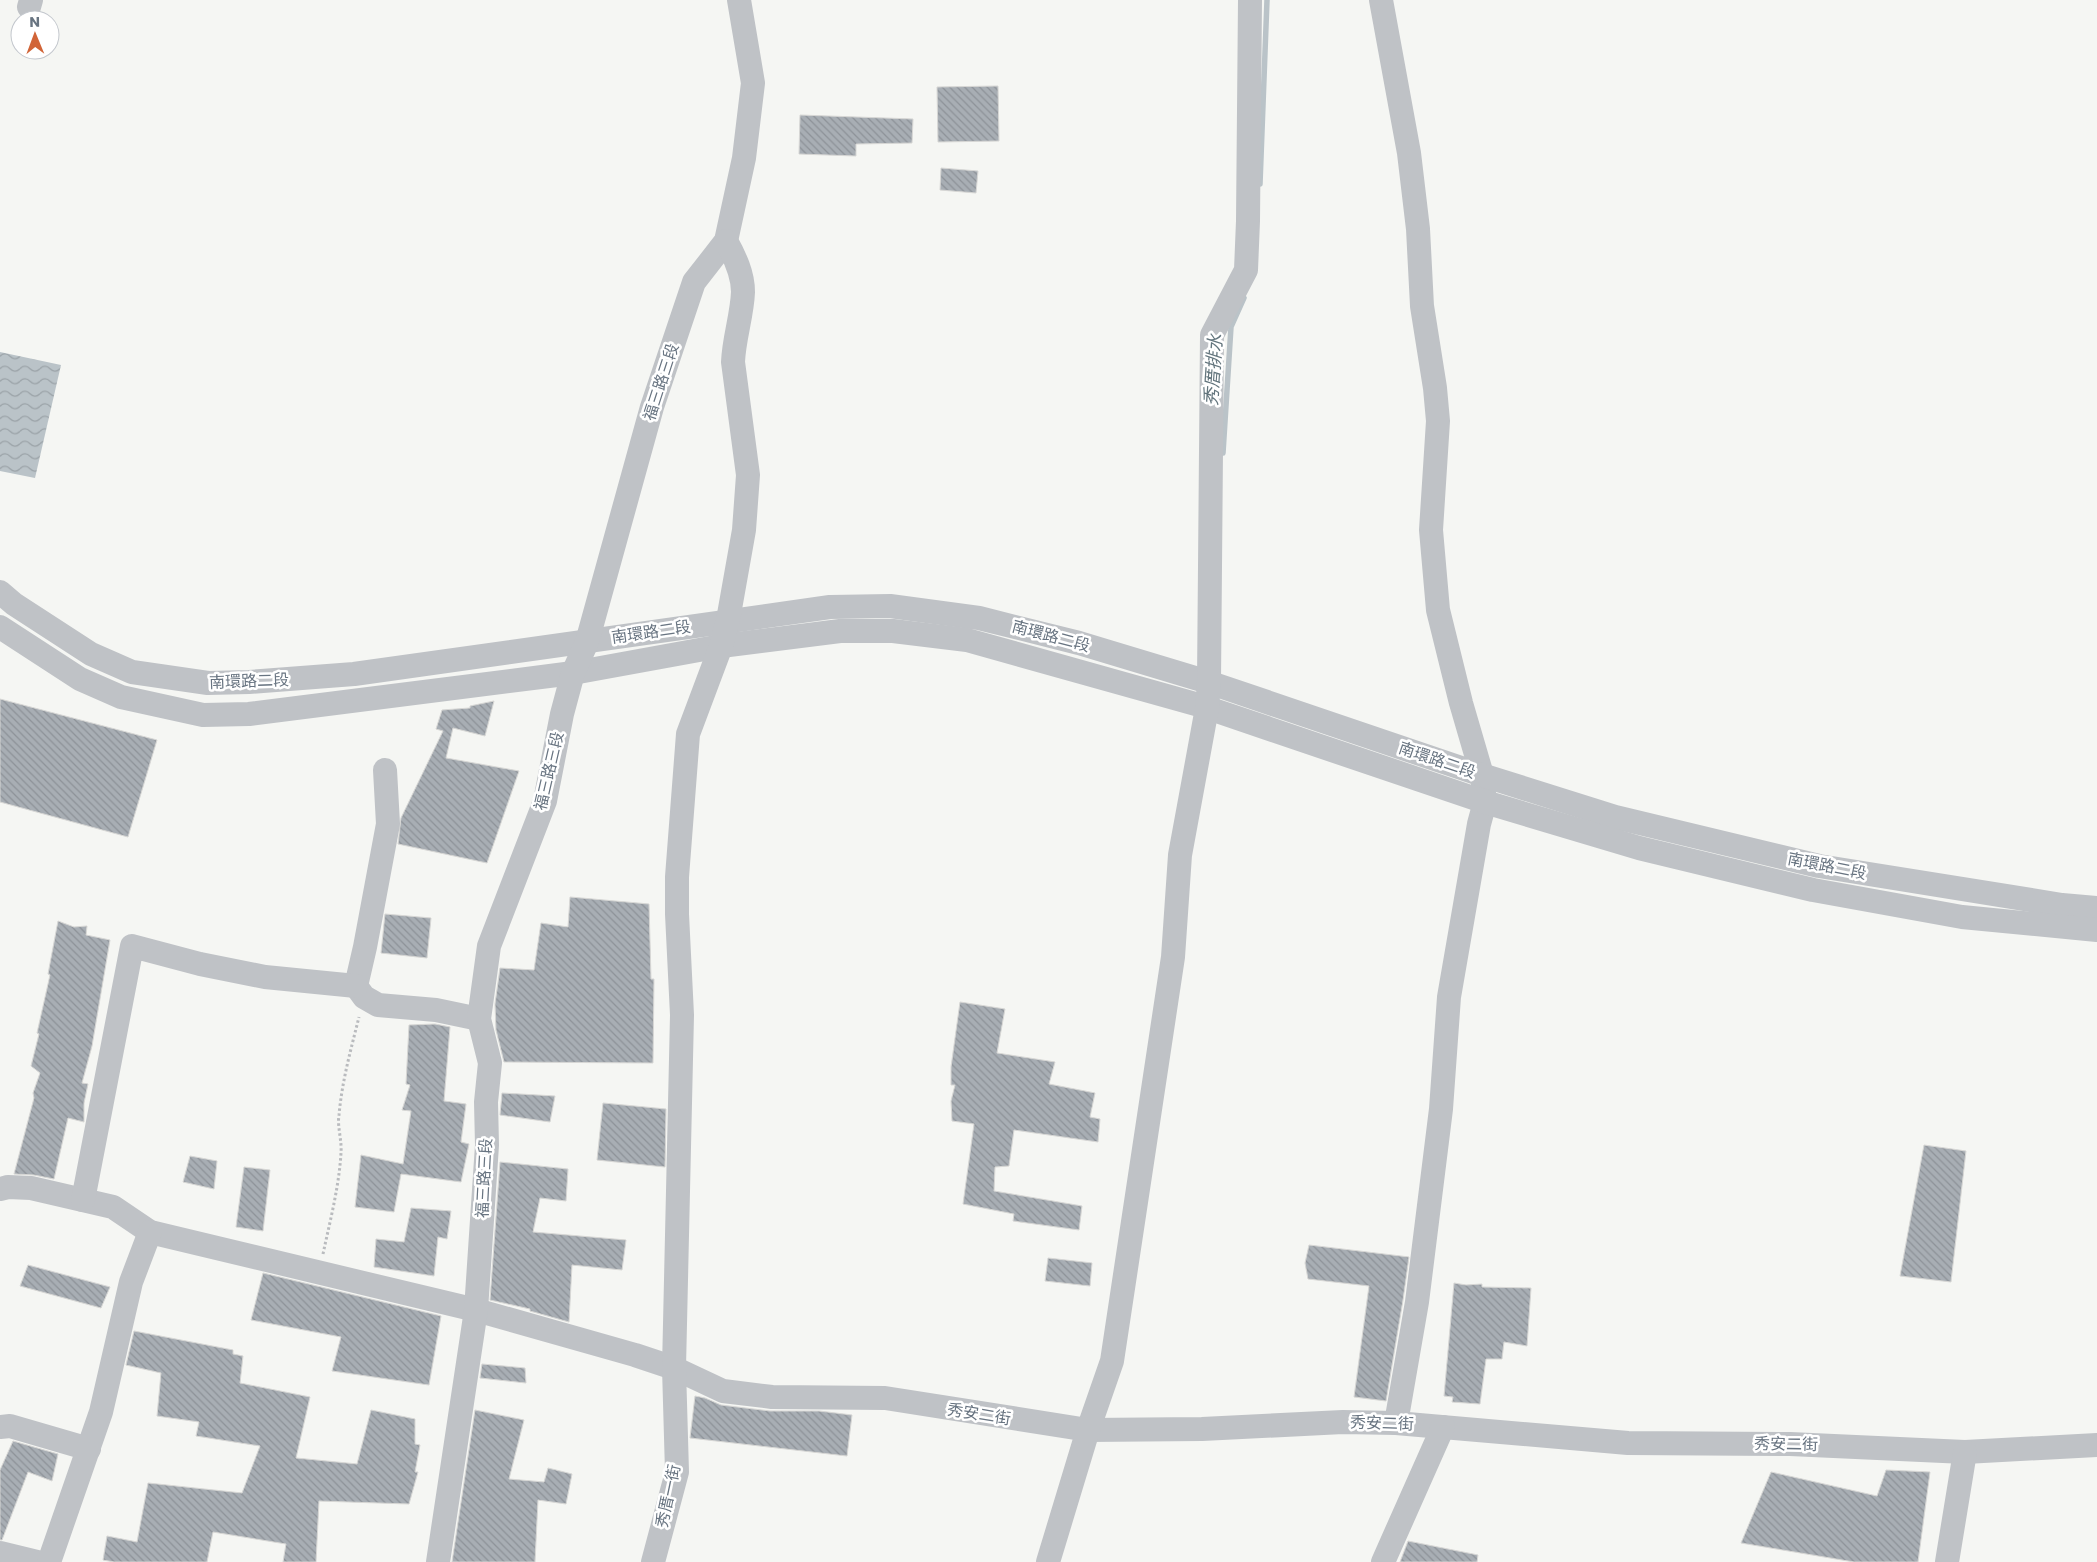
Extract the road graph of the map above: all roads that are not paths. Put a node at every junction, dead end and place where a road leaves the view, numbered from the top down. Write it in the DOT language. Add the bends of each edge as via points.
graph roads {
  1 [pos="739,0"];
  2 [pos="1250,0"];
  3 [pos="1381,0"];
  4 [pos="726,241"];
  5 [pos="0,592"];
  6 [pos="728,620"];
  7 [pos="0,627"];
  8 [pos="587,642"];
  9 [pos="721,646"];
  10 [pos="573,673"];
  11 [pos="1209,682"];
  12 [pos="1207,708"];
  13 [pos="385,770"];
  14 [pos="1482,775"];
  15 [pos="1485,802"];
  16 [pos="2097,908"];
  17 [pos="2097,930"];
  18 [pos="360,992"];
  19 [pos="479,1019"];
  20 [pos="0,1189"];
  21 [pos="82,1200"];
  22 [pos="150,1232"];
  23 [pos="476,1310"];
  24 [pos="674,1368"];
  25 [pos="1396,1423"];
  26 [pos="0,1427"];
  27 [pos="1443,1427"];
  28 [pos="1088,1430"];
  29 [pos="2097,1445"];
  30 [pos="88,1449"];
  31 [pos="1965,1452"];
  32 [pos="0,1553"];
  33 [pos="37,1562"];
  34 [pos="48,1562"];
  35 [pos="438,1562"];
  36 [pos="653,1562"];
  37 [pos="1048,1562"];
  38 [pos="1383,1562"];
  39 [pos="1947,1562"];
  1 -- 4 [label="street, 福三路三段" via="753,83 744,158"];
  2 -- 11 [label="street" via="1246,270 1212,335"];
  3 -- 14 [label="street" via="1409,153 1418,229 1422,306 1436,388 1438,421 1431,530 1438,610"];
  4 -- 6 [label="street, 秀厝一街" via="737,261 743,293 733,362 748,475 744,530"];
  4 -- 8 [label="street, 福三路三段" via="694,282 652,407"];
  5 -- 8 [label="street, 南環路二段" via="91,654 132,672 208,683 354,674"];
  6 -- 8 [label="street, 南環路二段"];
  6 -- 9 [label="street, 秀厝一街"];
  6 -- 11 [label="street, 南環路二段" via="830,607 890,606 979,618 1079,643"];
  7 -- 10 [label="street, 南環路二段" via="80,679 121,697 203,715 249,714"];
  8 -- 10 [label="street, 福三路三段"];
  9 -- 10 [label="street, 南環路二段"];
  9 -- 12 [label="street, 南環路二段" via="840,630 893,631 967,640"];
  9 -- 24 [label="street, 秀厝一街" via="688,734 677,877 682,1015"];
  10 -- 19 [label="street, 福三路三段" via="545,801 489,946"];
  11 -- 12 [label="street"];
  11 -- 14 [label="street, 南環路二段"];
  12 -- 15 [label="street, 南環路二段"];
  12 -- 28 [label="street" via="1180,855 1172,957 1112,1361"];
  13 -- 18 [label="street" via="388,824"];
  14 -- 15 [label="street"];
  14 -- 16 [label="street, 南環路二段" via="1615,817 1819,866 2013,898"];
  15 -- 17 [label="street, 南環路二段" via="1639,848 1813,890 1962,917"];
  15 -- 25 [label="street" via="1449,997 1441,1109 1417,1302"];
  18 -- 19 [label="street" via="378,1005 436,1010"];
  18 -- 21 [label="street" via="265,978 132,946"];
  19 -- 23 [label="street, 福三路三段" via="490,1063"];
  20 -- 21 [label="street" via="31,1188"];
  21 -- 22 [label="street" via="113,1207"];
  22 -- 23 [label="street, 秀安二街"];
  22 -- 30 [label="street" via="131,1282 101,1412"];
  23 -- 24 [label="street, 秀安二街"];
  23 -- 35 [label="street, 福三路三段"];
  24 -- 28 [label="street, 秀安二街" via="723,1391 772,1397 885,1398"];
  24 -- 36 [label="street, 秀厝一街" via="677,1472"];
  25 -- 27 [label="street, 秀安二街"];
  25 -- 28 [label="street, 秀安二街"];
  26 -- 30 [label="street" via="10,1426"];
  27 -- 31 [label="street, 秀安二街" via="1628,1443 1790,1444"];
  27 -- 38 [label="street"];
  28 -- 37 [label="street"];
  29 -- 31 [label="street, 秀安二街"];
  30 -- 34 [label="street"];
  31 -- 39 [label="street"];
  32 -- 33 [label="street"];
}
